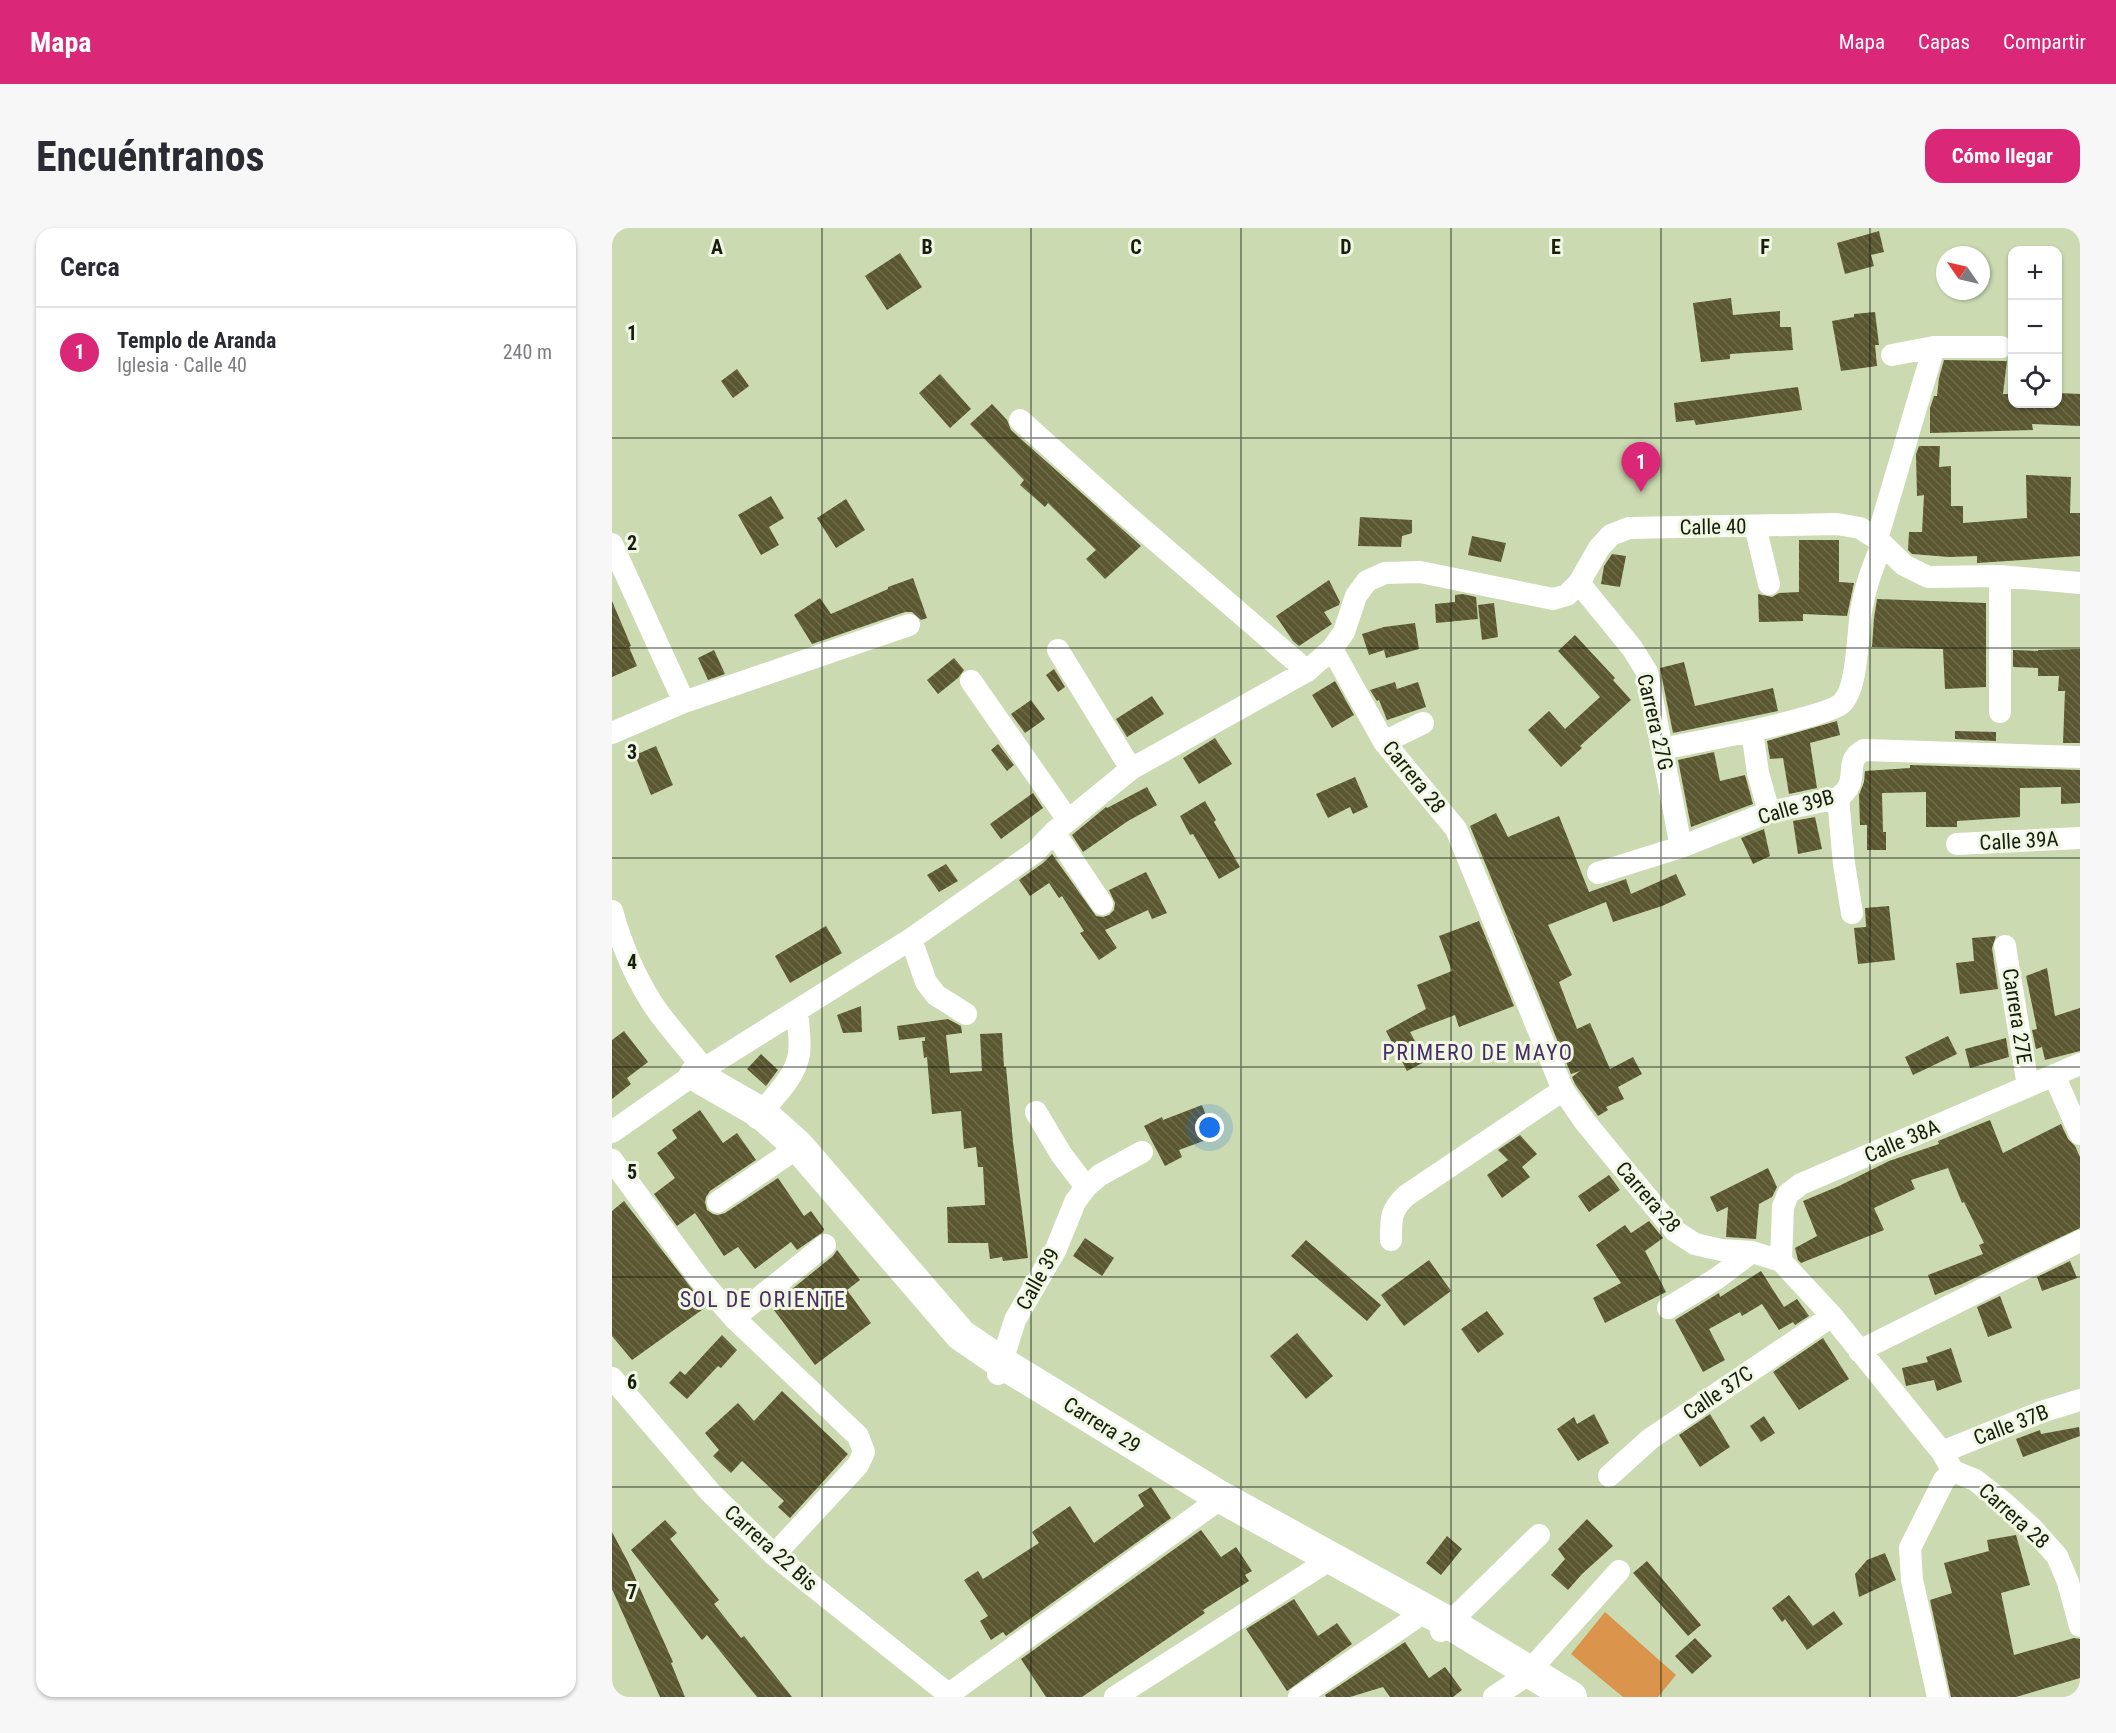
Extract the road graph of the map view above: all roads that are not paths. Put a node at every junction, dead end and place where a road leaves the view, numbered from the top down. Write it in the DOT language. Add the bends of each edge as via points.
graph roads {
  1 [pos="1934,347"];
  2 [pos="2001,347"];
  3 [pos="1892,355"];
  4 [pos="1020,420"];
  5 [pos="1755,526"];
  6 [pos="1879,542"];
  7 [pos="612,544"];
  8 [pos="2000,576"];
  9 [pos="1579,582"];
  10 [pos="2080,583"];
  11 [pos="1768,584"];
  12 [pos="909,625"];
  13 [pos="1058,650"];
  14 [pos="1332,650"];
  15 [pos="1307,671"];
  16 [pos="971,681"];
  17 [pos="684,702"];
  18 [pos="2000,712"];
  19 [pos="1423,723"];
  20 [pos="1752,731"];
  21 [pos="612,733"];
  22 [pos="1384,742"];
  23 [pos="1662,749"];
  24 [pos="2080,757"];
  25 [pos="1131,769"];
  26 [pos="1838,798"];
  27 [pos="1769,812"];
  28 [pos="1061,826"];
  29 [pos="2080,838"];
  30 [pos="1957,844"];
  31 [pos="1681,847"];
  32 [pos="1598,873"];
  33 [pos="1102,904"];
  34 [pos="612,911"];
  35 [pos="1852,913"];
  36 [pos="911,939"];
  37 [pos="2005,946"];
  38 [pos="797,1011"];
  39 [pos="966,1014"];
  40 [pos="2080,1064"];
  41 [pos="695,1074"];
  42 [pos="2054,1075"];
  43 [pos="2028,1086"];
  44 [pos="1563,1090"];
  45 [pos="1036,1112"];
  46 [pos="759,1115"];
  47 [pos="612,1132"];
  48 [pos="2080,1134"];
  49 [pos="794,1150"];
  50 [pos="1142,1152"];
  51 [pos="612,1160"];
  52 [pos="1086,1187"];
  53 [pos="718,1202"];
  54 [pos="1391,1240"];
  55 [pos="2080,1241"];
  56 [pos="825,1245"];
  57 [pos="1752,1252"];
  58 [pos="1781,1261"];
  59 [pos="1668,1308"];
  60 [pos="1832,1316"];
  61 [pos="734,1318"];
  62 [pos="1859,1352"];
  63 [pos="1000,1368"];
  64 [pos="612,1377"];
  65 [pos="2080,1400"];
  66 [pos="1947,1462"];
  67 [pos="1609,1476"];
  68 [pos="1213,1504"];
  69 [pos="1539,1535"];
  70 [pos="774,1555"];
  71 [pos="1320,1566"];
  72 [pos="1619,1571"];
  73 [pos="1436,1624"];
  74 [pos="2080,1626"];
  75 [pos="1527,1674"];
  76 [pos="950,1695"];
  77 [pos="1115,1697"];
  78 [pos="1299,1697"];
  79 [pos="1494,1697"];
  80 [pos="1556,1697"];
  81 [pos="1571,1697"];
  82 [pos="1938,1697"];
  1 -- 2 [label="street"];
  1 -- 3 [label="street"];
  1 -- 6 [label="street"];
  4 -- 15 [label="street"];
  5 -- 6 [label="street, Calle 40" via="1837,524 1860,528"];
  5 -- 9 [label="street, Calle 40" via="1629,528 1611,535"];
  5 -- 11 [label="street"];
  6 -- 8 [label="street, Calle 40" via="1904,565 1928,577"];
  6 -- 20 [label="street" via="1861,608 1857,657 1841,704"];
  7 -- 17 [label="street"];
  8 -- 10 [label="street, Calle 40"];
  8 -- 18 [label="street"];
  9 -- 14 [label="street, Calle 40" via="1567,595 1553,599 1420,572 1385,573 1367,581 1356,596 1344,632"];
  9 -- 23 [label="street, Carrera 27G" via="1647,672"];
  12 -- 17 [label="street"];
  13 -- 25 [label="street"];
  14 -- 15 [label="street"];
  14 -- 22 [label="street, Carrera 28"];
  15 -- 25 [label="street"];
  16 -- 28 [label="street"];
  17 -- 21 [label="street"];
  19 -- 22 [label="street"];
  20 -- 23 [label="street"];
  20 -- 27 [label="street"];
  22 -- 44 [label="street, Carrera 28" via="1456,829"];
  23 -- 31 [label="street, Carrera 27G"];
  24 -- 26 [label="street, Calle 39B" via="1864,750 1856,754 1852,782"];
  25 -- 28 [label="street"];
  26 -- 27 [label="street, Calle 39B"];
  26 -- 35 [label="street"];
  27 -- 31 [label="street, Calle 39B"];
  28 -- 33 [label="street"];
  28 -- 36 [label="street" via="1035,852"];
  29 -- 30 [label="street, Calle 39A"];
  31 -- 32 [label="street, Calle 39B"];
  34 -- 41 [label="street" via="638,976"];
  36 -- 38 [label="street"];
  36 -- 39 [label="street" via="931,989"];
  37 -- 43 [label="street, Carrera 27E"];
  38 -- 41 [label="street"];
  38 -- 46 [label="street" via="796,1066"];
  40 -- 42 [label="street, Calle 38A"];
  41 -- 46 [label="street, Carrera 29"];
  41 -- 47 [label="street"];
  42 -- 43 [label="street, Calle 38A"];
  42 -- 48 [label="street, Carrera 27E"];
  43 -- 58 [label="street, Calle 38A" via="1801,1184 1788,1194 1783,1207"];
  44 -- 54 [label="street" via="1407,1194 1392,1215"];
  44 -- 57 [label="street, Carrera 28" via="1675,1231 1695,1245"];
  45 -- 52 [label="street"];
  46 -- 49 [label="street, Carrera 29"];
  46 -- 63 [label="street, Carrera 29" via="798,1146 961,1335"];
  49 -- 53 [label="street"];
  49 -- 63 [label="street, Carrera 29" via="933,1323 957,1346"];
  50 -- 52 [label="street"];
  51 -- 61 [label="street" via="699,1278"];
  52 -- 63 [label="street, Calle 39" via="1015,1320"];
  55 -- 62 [label="street"];
  56 -- 61 [label="street"];
  57 -- 58 [label="street, Carrera 28"];
  57 -- 59 [label="street"];
  58 -- 60 [label="street, Carrera 28"];
  60 -- 62 [label="street, Carrera 28"];
  60 -- 67 [label="street, Calle 37C" via="1650,1439"];
  61 -- 70 [label="street" via="858,1436 864,1452 858,1465"];
  62 -- 66 [label="street, Carrera 28"];
  63 -- 68 [label="street, Carrera 29"];
  63 -- 73 [label="street, Carrera 29"];
  64 -- 70 [label="street, Carrera 22 Bis" via="710,1492"];
  65 -- 66 [label="street, Calle 37B" via="2041,1412"];
  66 -- 74 [label="street, Carrera 28" via="2003,1502 2057,1556"];
  66 -- 82 [label="street" via="1944,1480 1910,1548 1912,1580"];
  68 -- 71 [label="street, Carrera 29"];
  68 -- 76 [label="street"];
  69 -- 73 [label="street"];
  70 -- 76 [label="street, Carrera 22 Bis"];
  71 -- 73 [label="street, Carrera 29"];
  71 -- 77 [label="street"];
  72 -- 75 [label="street"];
  73 -- 75 [label="street, Carrera 29"];
  73 -- 78 [label="street"];
  75 -- 79 [label="street"];
  75 -- 80 [label="street, Carrera 29"];
  75 -- 81 [label="street, Carrera 29"];
}
